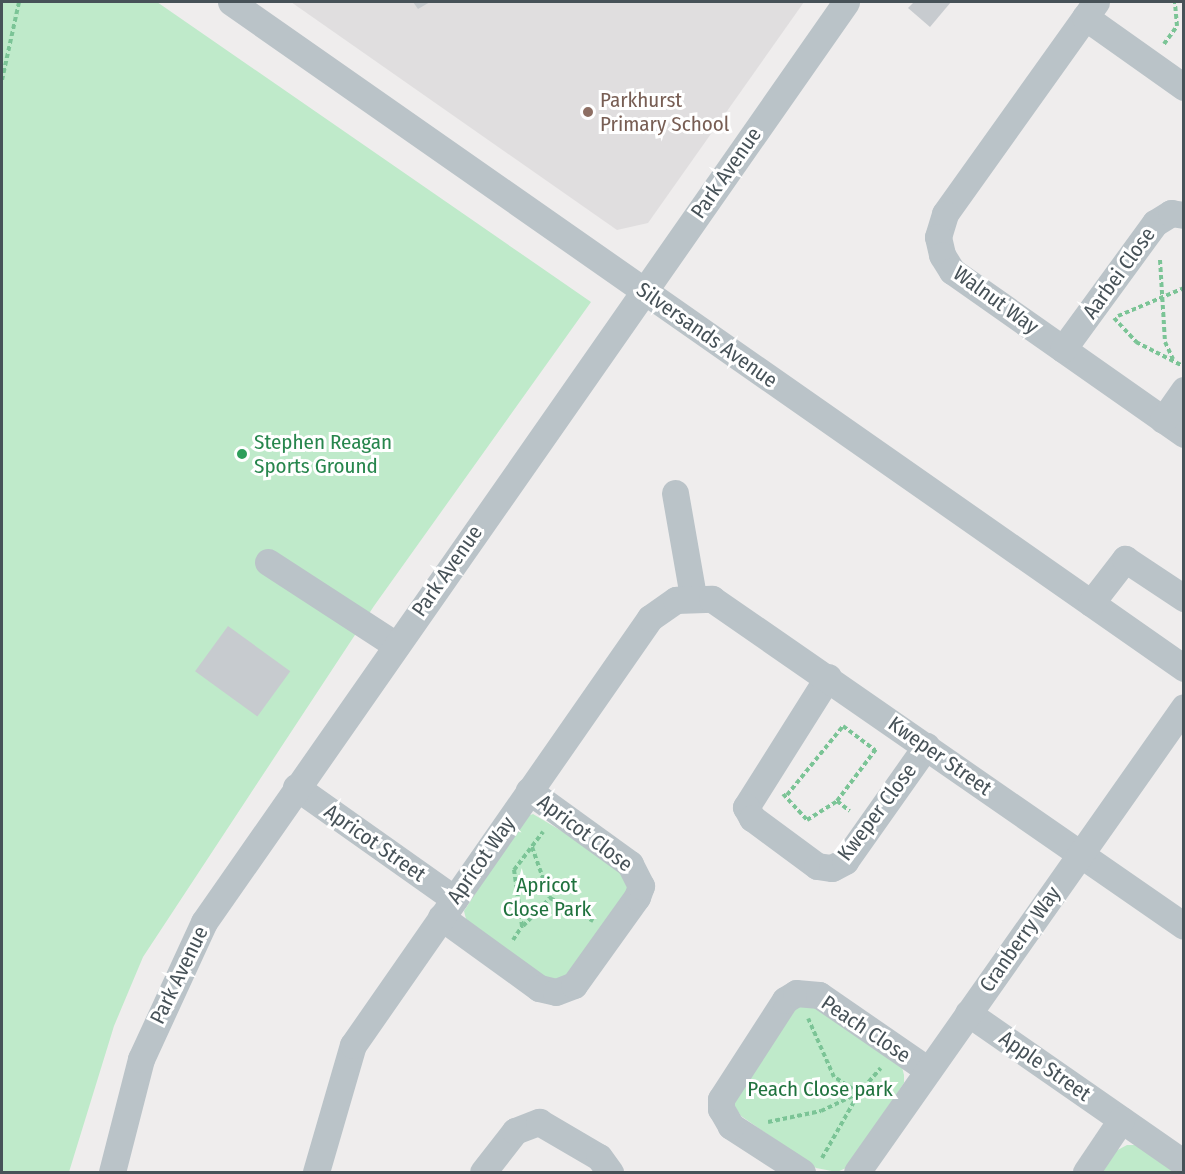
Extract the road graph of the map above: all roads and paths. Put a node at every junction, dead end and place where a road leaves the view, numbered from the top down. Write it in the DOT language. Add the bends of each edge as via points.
graph roads {
  1 [pos="19,2"];
  2 [pos="846,2"];
  3 [pos="1175,2"];
  4 [pos="241,4"];
  5 [pos="1090,9"];
  6 [pos="1150,64"];
  7 [pos="2,80"];
  8 [pos="1184,87"];
  9 [pos="1184,215"];
  10 [pos="1155,223"];
  11 [pos="1184,288"];
  12 [pos="643,290"];
  13 [pos="1165,297"];
  14 [pos="1105,311"];
  15 [pos="1063,349"];
  16 [pos="1173,359"];
  17 [pos="1184,366"];
  18 [pos="1184,390"];
  19 [pos="1173,427"];
  20 [pos="675,493"];
  21 [pos="268,562"];
  22 [pos="693,596"];
  23 [pos="1184,598"];
  24 [pos="1091,603"];
  25 [pos="396,645"];
  26 [pos="1184,668"];
  27 [pos="828,677"];
  28 [pos="1184,707"];
  29 [pos="894,724"];
  30 [pos="926,746"];
  31 [pos="875,750"];
  32 [pos="296,787"];
  33 [pos="529,791"];
  34 [pos="748,795"];
  35 [pos="787,795"];
  36 [pos="837,801"];
  37 [pos="558,812"];
  38 [pos="869,826"];
  39 [pos="532,846"];
  40 [pos="1079,854"];
  41 [pos="550,898"];
  42 [pos="447,908"];
  43 [pos="522,926"];
  44 [pos="1184,926"];
  45 [pos="610,934"];
  46 [pos="500,960"];
  47 [pos="796,993"];
  48 [pos="968,1013"];
  49 [pos="898,1049"];
  50 [pos="928,1070"];
  51 [pos="859,1093"];
  52 [pos="1121,1120"];
  53 [pos="754,1141"];
  54 [pos="1184,1163"];
  55 [pos="325,1168"];
  56 [pos="802,1172"];
  57 [pos="112,1173"];
  58 [pos="483,1173"];
  59 [pos="610,1173"];
  60 [pos="857,1173"];
  61 [pos="1086,1173"];
  1 -- 7 [label="path"];
  2 -- 12 [label="street, Park Avenue"];
  3 -- 6 [label="path" via="1178,26"];
  4 -- 12 [label="street, Silversands Avenue"];
  5 -- 6 [label="street"];
  5 -- 15 [label="street, Walnut Way" via="945,214 938,237 952,271"];
  6 -- 8 [label="street"];
  9 -- 10 [label="street, Aarbei Close" via="1171,213"];
  10 -- 13 [label="path"];
  10 -- 14 [label="street, Aarbei Close"];
  11 -- 13 [label="path"];
  12 -- 24 [label="street, Silversands Avenue"];
  12 -- 25 [label="street, Park Avenue"];
  13 -- 14 [label="path"];
  13 -- 16 [label="path" via="1165,342"];
  14 -- 15 [label="street, Aarbei Close"];
  14 -- 16 [label="path" via="1136,342"];
  15 -- 19 [label="street, Walnut Way"];
  16 -- 17 [label="path"];
  18 -- 19 [label="street"];
  20 -- 22 [label="street"];
  21 -- 25 [label="street"];
  22 -- 27 [label="street, Kweper Street" via="712,599"];
  22 -- 33 [label="street, Apricot Way" via="676,600 650,618"];
  23 -- 24 [label="street" via="1125,559"];
  24 -- 26 [label="street, Silversands Avenue"];
  25 -- 32 [label="street, Park Avenue"];
  27 -- 29 [label="street, Kweper Street"];
  27 -- 34 [label="street"];
  28 -- 40 [label="street, Cranberry Way"];
  29 -- 30 [label="street, Kweper Street"];
  29 -- 31 [label="path"];
  30 -- 38 [label="street, Kweper Close"];
  30 -- 40 [label="street, Kweper Street"];
  31 -- 35 [label="path" via="843,726"];
  31 -- 36 [label="path"];
  32 -- 42 [label="street, Apricot Street"];
  32 -- 57 [label="street, Park Avenue" via="204,922 181,966 141,1059"];
  33 -- 37 [label="street, Apricot Close"];
  33 -- 42 [label="street, Apricot Way"];
  34 -- 35 [label="path" via="770,790"];
  34 -- 38 [label="street, Kweper Close" via="746,807 752,818 817,866 832,868 845,861"];
  35 -- 36 [label="path" via="807,820"];
  36 -- 38 [label="path"];
  37 -- 39 [label="path"];
  37 -- 45 [label="street, Apricot Close" via="638,874 637,897"];
  39 -- 41 [label="path"];
  39 -- 43 [label="path" via="514,870"];
  40 -- 44 [label="street, Kweper Street"];
  40 -- 48 [label="street, Cranberry Way"];
  41 -- 43 [label="path"];
  41 -- 45 [label="path" via="573,906"];
  42 -- 46 [label="street, Apricot Close"];
  42 -- 55 [label="street, Apricot Way" via="349,1052"];
  43 -- 46 [label="path"];
  45 -- 46 [label="street, Apricot Close" via="564,990 539,988"];
  47 -- 49 [label="street, Peach Close" via="819,995"];
  47 -- 51 [label="path" via="834,1077"];
  47 -- 53 [label="street, Peach Close" via="785,1000 721,1099 724,1117"];
  48 -- 50 [label="street, Cranberry Way"];
  48 -- 52 [label="street, Apple Street"];
  49 -- 50 [label="street, Peach Close"];
  49 -- 51 [label="path"];
  50 -- 60 [label="street, Cranberry Way"];
  51 -- 53 [label="path" via="821,1110 771,1118"];
  51 -- 56 [label="path" via="828,1155"];
  52 -- 54 [label="street, Apple Street"];
  52 -- 61 [label="street"];
  53 -- 56 [label="street, Peach Close"];
  58 -- 59 [label="street" via="515,1131 539,1122 599,1157"];
}
